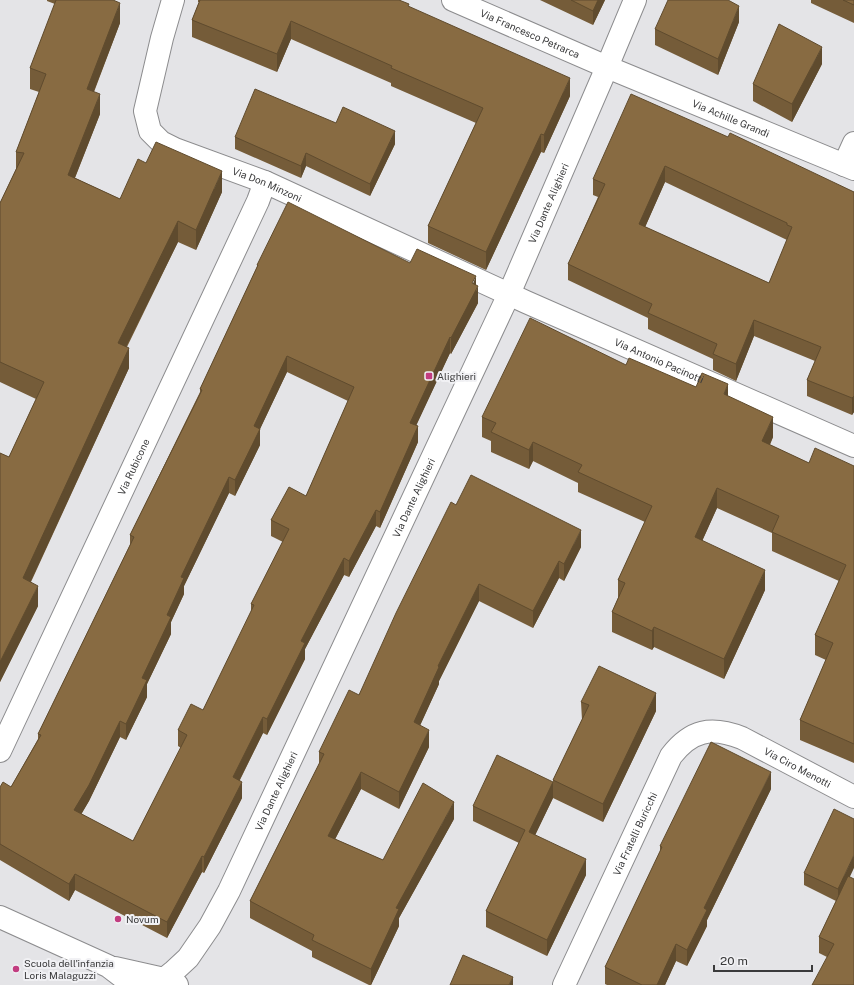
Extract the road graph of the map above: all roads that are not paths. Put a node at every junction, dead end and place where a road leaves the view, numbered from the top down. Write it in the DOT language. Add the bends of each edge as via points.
graph roads {
  1 [pos="174,0"];
  2 [pos="453,0"];
  3 [pos="635,0"];
  4 [pos="607,68"];
  5 [pos="854,143"];
  6 [pos="849,167"];
  7 [pos="265,182"];
  8 [pos="509,294"];
  9 [pos="854,446"];
  10 [pos="742,738"];
  11 [pos="0,751"];
  12 [pos="854,797"];
  13 [pos="0,917"];
  14 [pos="108,966"];
  15 [pos="170,982"];
  16 [pos="133,985"];
  17 [pos="564,985"];
  1 -- 7 [label="street, Via Don Minzoni" via="162,38 145,111 150,131 161,142 175,149"];
  2 -- 4 [label="street, Via Francesco Petrarca"];
  3 -- 4 [label="street, Via Dante Alighieri"];
  4 -- 6 [label="street, Via Achille Grandi"];
  4 -- 8 [label="street, Via Dante Alighieri"];
  5 -- 6 [label="street"];
  7 -- 8 [label="street, Via Don Minzoni"];
  7 -- 11 [label="street, Via Rubicone"];
  8 -- 9 [label="street, Via Antonio Pacinotti"];
  8 -- 15 [label="street, Via Dante Alighieri" via="229,891 210,926 188,958 174,971"];
  10 -- 12 [label="street, Via Ciro Menotti"];
  10 -- 17 [label="street, Via Fratelli Buricchi" via="723,732 703,732 691,737 671,756"];
  13 -- 14 [label="street"];
  14 -- 15 [label="street"];
  14 -- 16 [label="street"];
}
